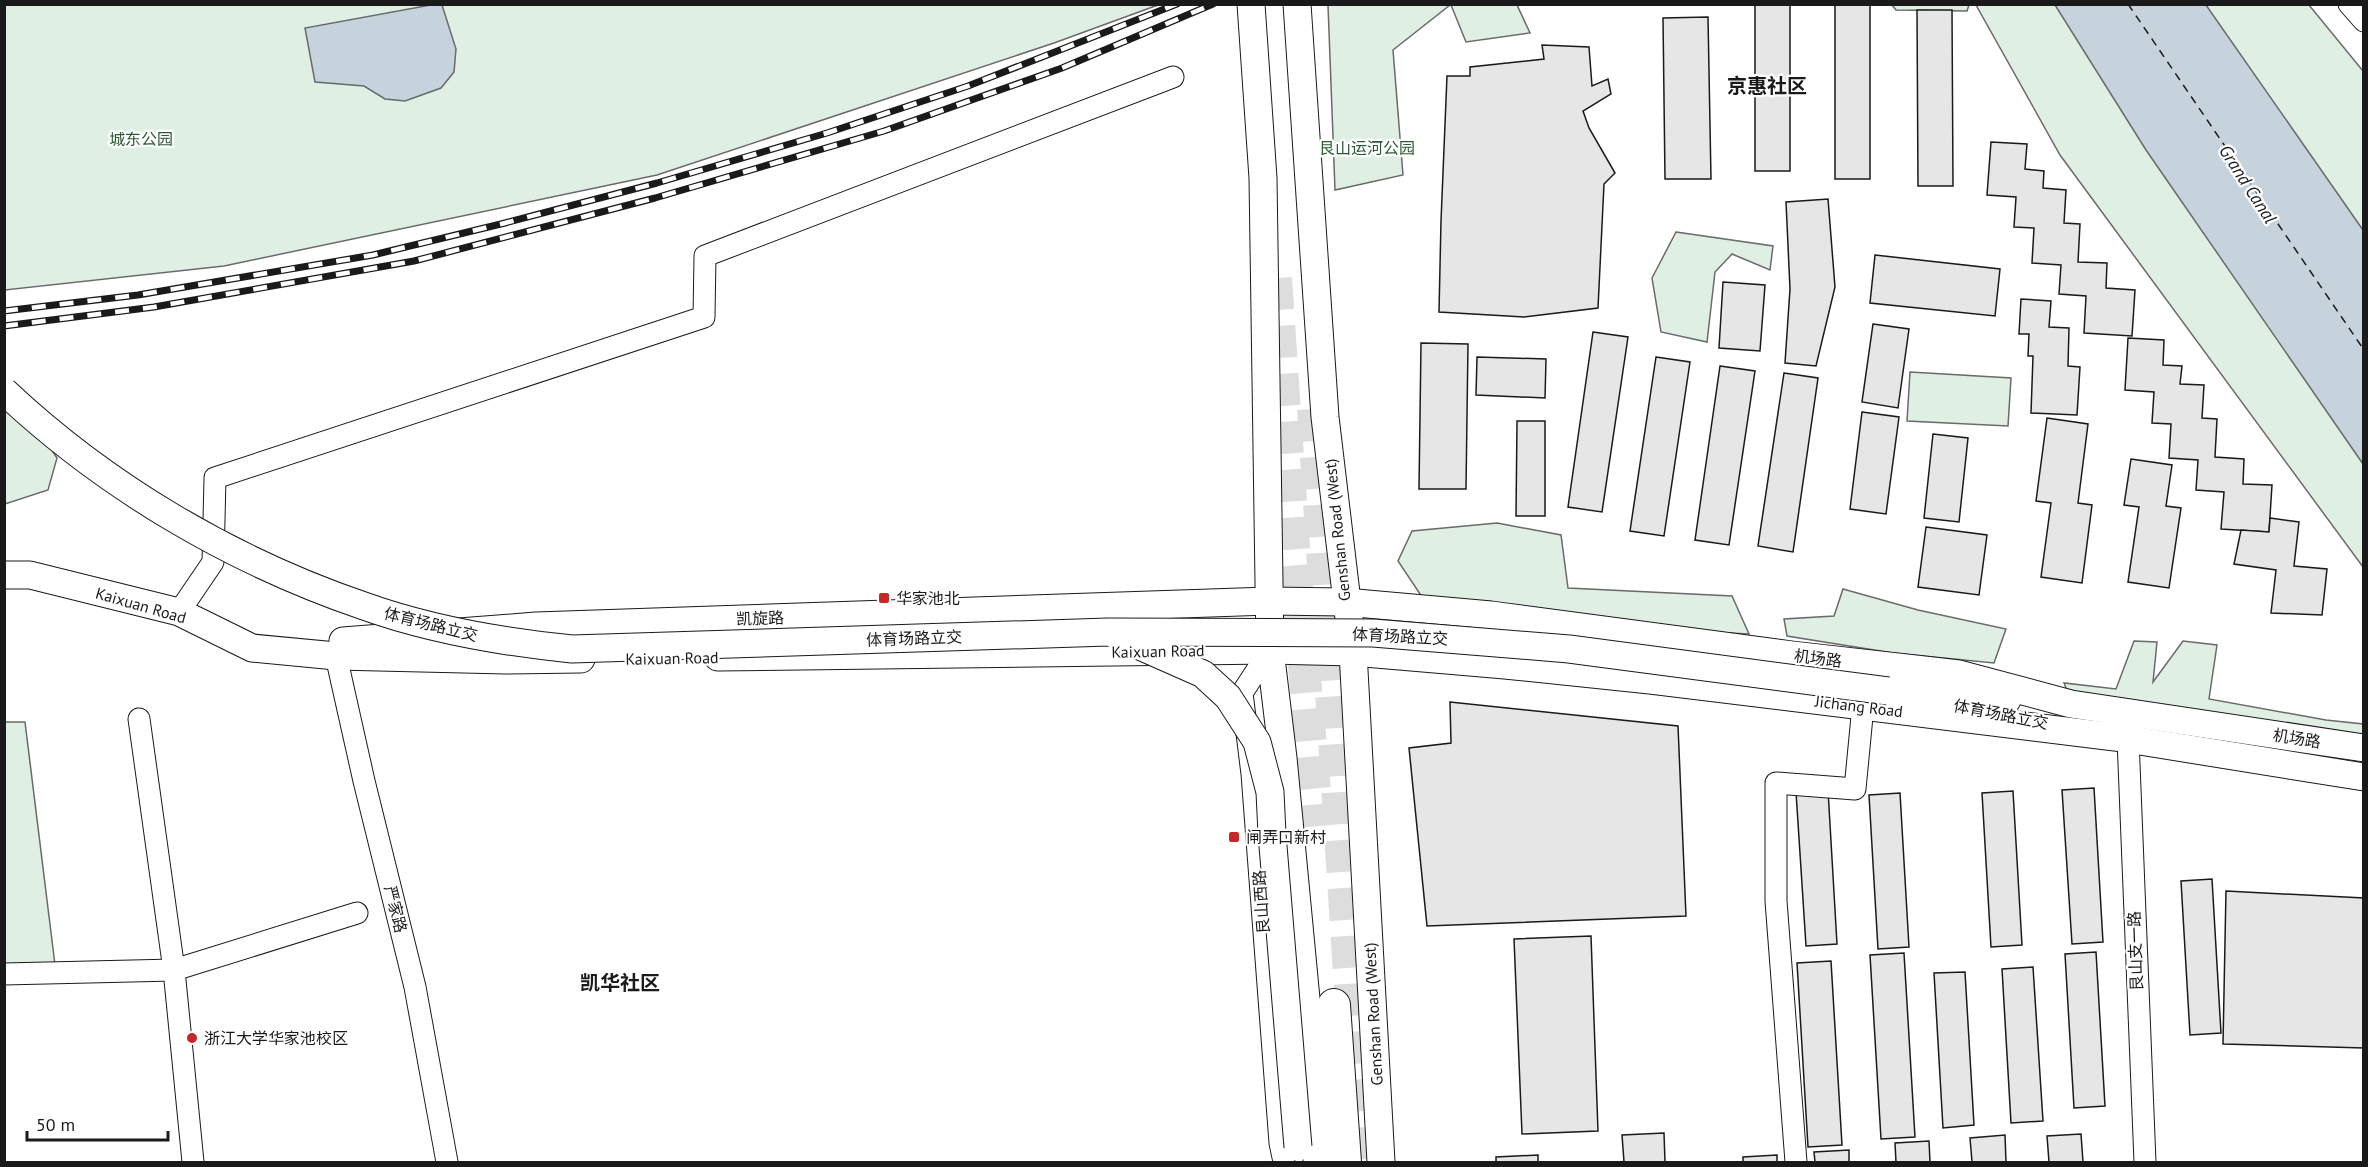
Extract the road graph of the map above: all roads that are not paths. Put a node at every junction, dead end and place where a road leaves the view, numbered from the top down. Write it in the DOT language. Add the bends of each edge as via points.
graph roads {
  1 [pos="1251,4"];
  2 [pos="1297,4"];
  3 [pos="2349,4"];
  4 [pos="2364,21"];
  5 [pos="1173,77"];
  6 [pos="4,391"];
  7 [pos="4,575"];
  8 [pos="1269,601"];
  9 [pos="1346,602"];
  10 [pos="179,612"];
  11 [pos="1108,632"];
  12 [pos="252,648"];
  13 [pos="1270,650"];
  14 [pos="1353,652"];
  15 [pos="336,656"];
  16 [pos="1888,691"];
  17 [pos="2071,704"];
  18 [pos="1863,706"];
  19 [pos="139,719"];
  20 [pos="2122,738"];
  21 [pos="2364,748"];
  22 [pos="2364,777"];
  23 [pos="357,914"];
  24 [pos="174,970"];
  25 [pos="4,974"];
  26 [pos="1334,1005"];
  27 [pos="1300,1159"];
  28 [pos="193,1162"];
  29 [pos="447,1162"];
  30 [pos="1345,1162"];
  31 [pos="1381,1162"];
  32 [pos="1796,1162"];
  33 [pos="2145,1162"];
  1 -- 8 [label="main road" via="1263,178"];
  2 -- 9 [label="main road, Genshan Road (West)" via="1325,417"];
  3 -- 4 [label="street"];
  5 -- 10 [label="street" via="705,256 704,316 215,478 213,562"];
  6 -- 11 [label="main road, 体育场路立交, bridge" via="105,473 186,526 265,567 364,607 465,633 572,649"];
  7 -- 10 [label="main road, Kaixuan Road" via="30,575"];
  8 -- 9 [label="main road, 机场路"];
  8 -- 12 [label="main road, 凯旋路" via="536,626"];
  8 -- 13 [label="main road"];
  9 -- 14 [label="main road, Genshan Road (West)"];
  9 -- 17 [label="main road, 机场路" via="1491,615 1959,674"];
  10 -- 12 [label="main road, Kaixuan Road"];
  11 -- 16 [label="main road, 体育场路立交, bridge" via="1373,633 1459,639 1569,649"];
  11 -- 27 [label="main road, bridge" via="1203,674 1228,697 1257,742 1270,792"];
  12 -- 15 [label="main road, Kaixuan Road"];
  13 -- 14 [label="main road, Kaixuan Road"];
  13 -- 15 [label="main road, Kaixuan Road" via="506,660"];
  13 -- 27 [label="main road" via="1312,1060"];
  13 -- 27 [label="street, 艮山西路" via="1242,693 1252,774 1280,1143"];
  14 -- 18 [label="main road, Jichang Road" via="1505,665"];
  14 -- 31 [label="main road, Genshan Road (West)"];
  15 -- 29 [label="street, 严家路" via="416,987"];
  16 -- 17 [label="main road, 体育场路立交"];
  16 -- 20 [label="main road, 体育场路立交"];
  17 -- 21 [label="main road, 机场路"];
  18 -- 20 [label="main road, Jichang Road"];
  18 -- 32 [label="street" via="1855,789 1776,783 1776,901"];
  19 -- 24 [label="street"];
  20 -- 22 [label="main road, Jichang Road"];
  20 -- 33 [label="street, 艮山支一路"];
  23 -- 24 [label="street"];
  24 -- 25 [label="street"];
  24 -- 28 [label="street"];
  26 -- 30 [label="highway"];
}
